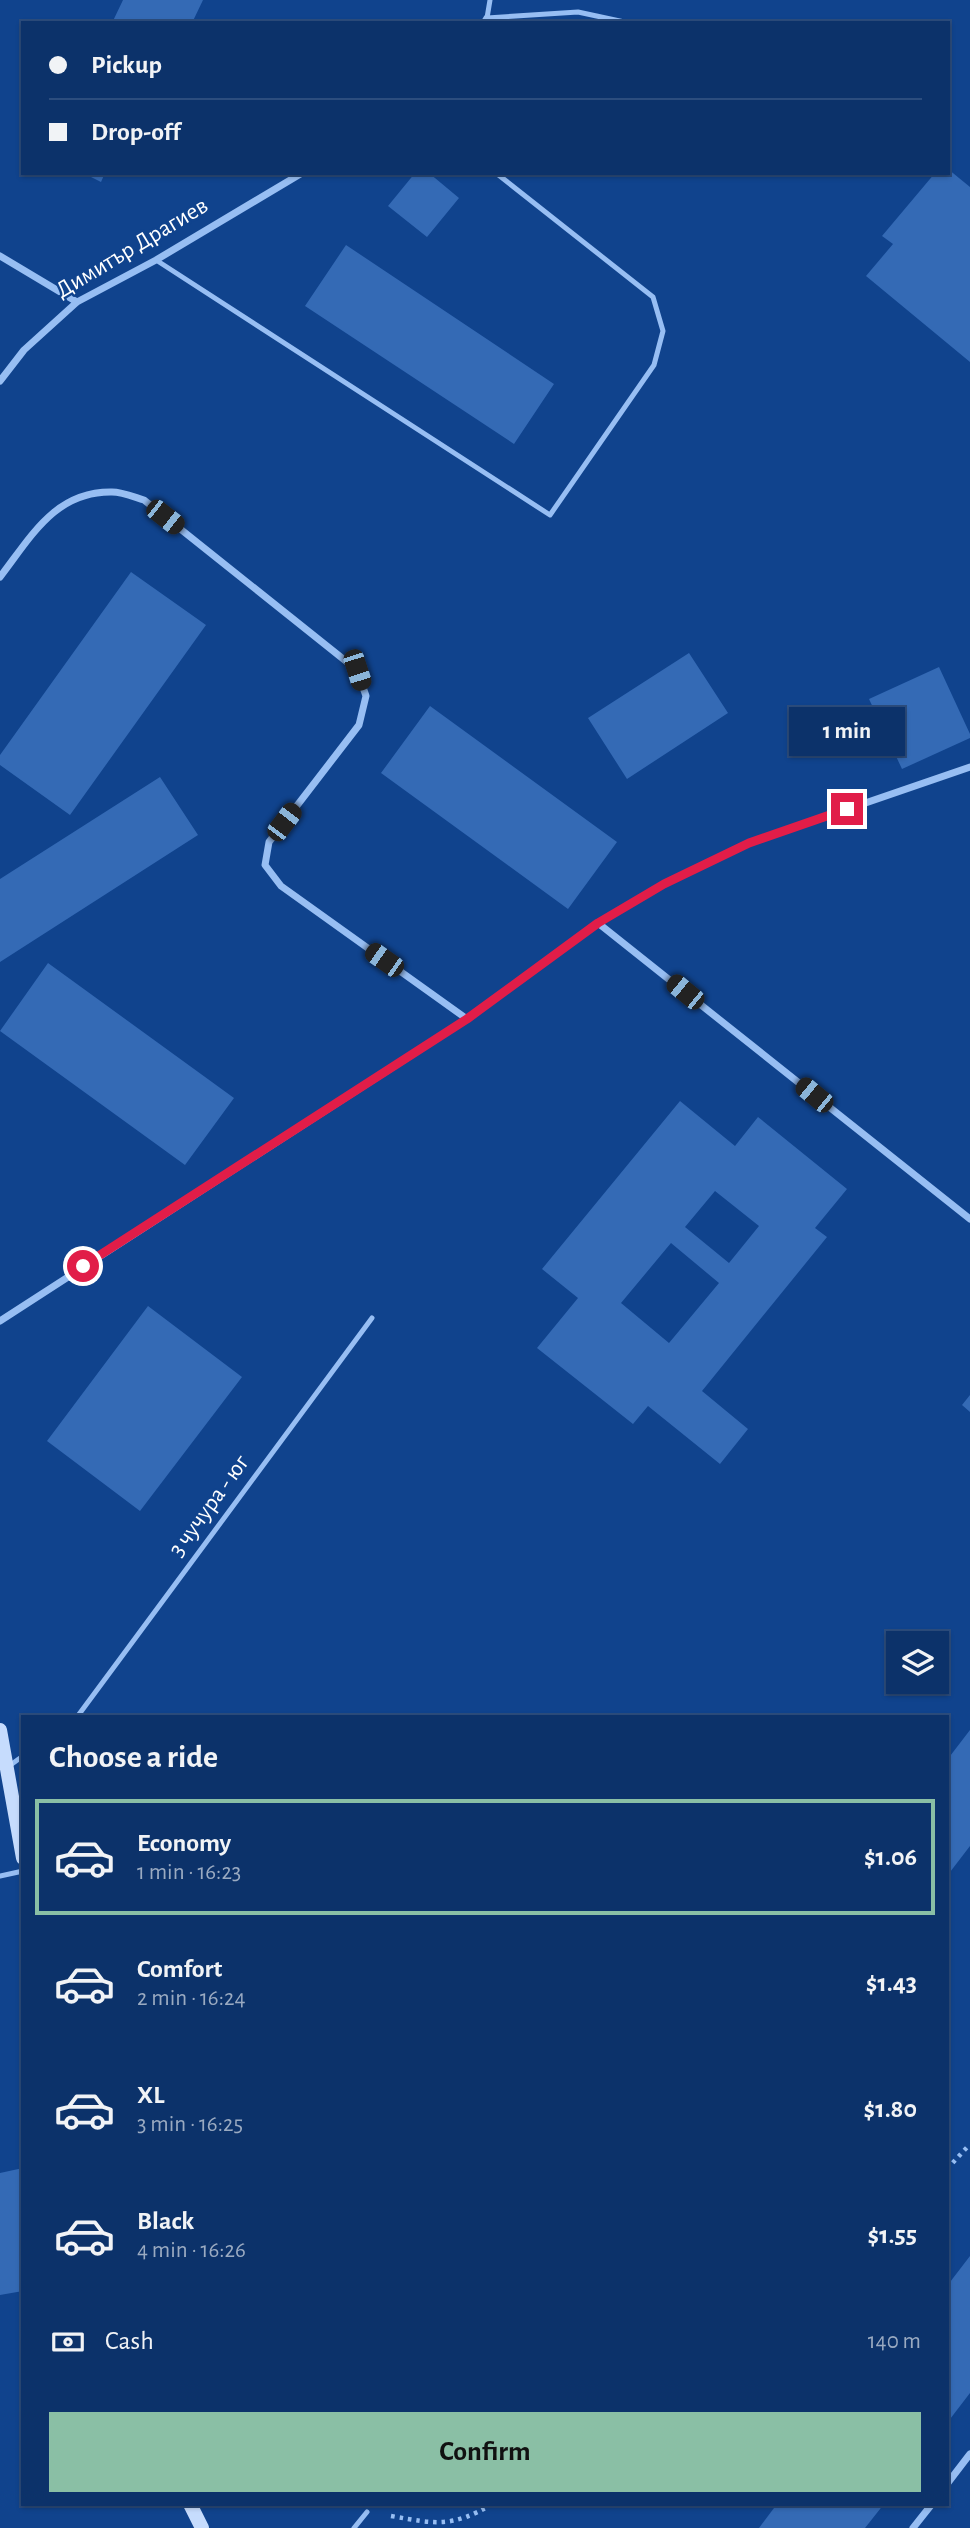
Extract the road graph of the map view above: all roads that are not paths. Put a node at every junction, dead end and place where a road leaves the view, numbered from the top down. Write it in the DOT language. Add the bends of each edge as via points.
graph roads {
  1 [pos="490,0"];
  2 [pos="486,20"];
  3 [pos="620,21"];
  4 [pos="299,175"];
  5 [pos="499,175"];
  6 [pos="0,256"];
  7 [pos="156,260"];
  8 [pos="77,302"];
  9 [pos="0,381"];
  10 [pos="0,577"];
  11 [pos="970,767"];
  12 [pos="598,923"];
  13 [pos="467,1019"];
  14 [pos="970,1219"];
  15 [pos="372,1318"];
  16 [pos="0,1321"];
  17 [pos="78,1715"];
  18 [pos="0,1730"];
  19 [pos="21,1757"];
  20 [pos="6,1768"];
  21 [pos="21,1847"];
  22 [pos="21,1871"];
  23 [pos="0,1876"];
  24 [pos="970,2454"];
  25 [pos="949,2481"];
  26 [pos="191,2506"];
  27 [pos="930,2506"];
  28 [pos="368,2512"];
  29 [pos="202,2528"];
  30 [pos="354,2528"];
  31 [pos="913,2528"];
  1 -- 2 [label="lane"];
  2 -- 3 [label="lane" via="578,12"];
  4 -- 7 [label="street, Димитър Драгиев"];
  5 -- 7 [label="lane" via="653,297 663,331 654,365 550,515"];
  6 -- 8 [label="street"];
  7 -- 8 [label="street, Димитър Драгиев"];
  8 -- 9 [label="street, Димитър Драгиев" via="23,350"];
  10 -- 13 [label="street" via="48,516 68,501 115,492 144,500 357,670 366,696 359,725 269,842 265,865 281,886"];
  11 -- 12 [label="street" via="749,843 664,884"];
  12 -- 13 [label="street"];
  12 -- 14 [label="street"];
  13 -- 16 [label="street"];
  15 -- 17 [label="lane, 3 чучура - юг"];
  18 -- 20 [label="street"];
  19 -- 20 [label="lane"];
  20 -- 21 [label="street"];
  22 -- 23 [label="lane"];
  24 -- 25 [label="street"];
  26 -- 29 [label="street"];
  27 -- 31 [label="street"];
  28 -- 30 [label="lane"];
}
